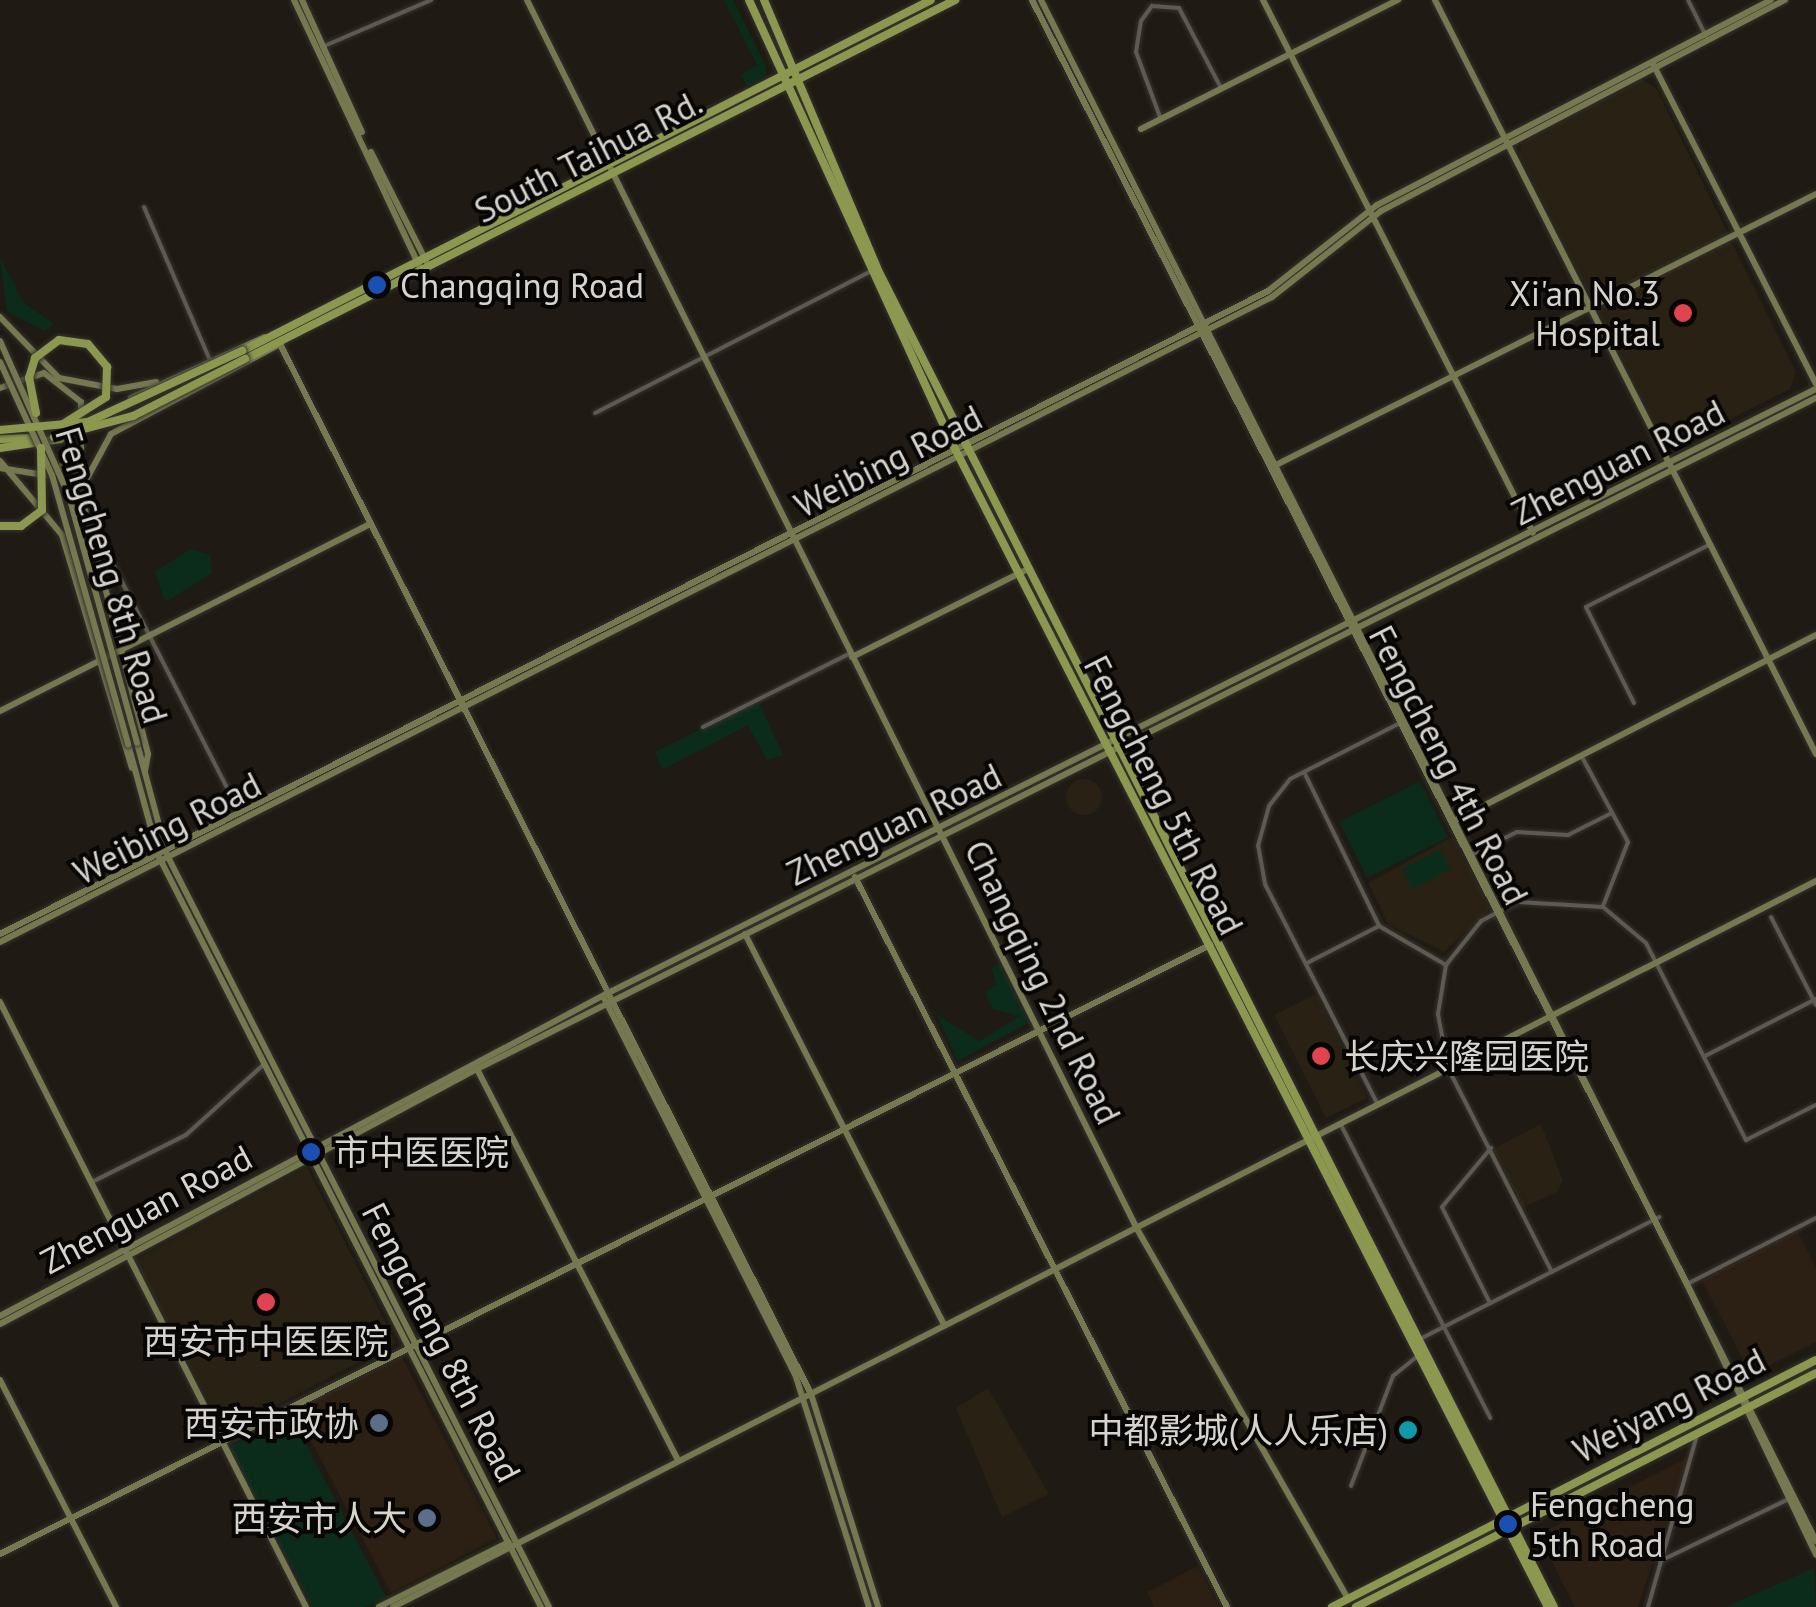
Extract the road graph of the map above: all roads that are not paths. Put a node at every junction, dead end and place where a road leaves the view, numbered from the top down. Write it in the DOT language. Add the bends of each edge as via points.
graph roads {
  1 [pos="294,0"];
  2 [pos="302,0"];
  3 [pos="431,0"];
  4 [pos="527,0"];
  5 [pos="749,0"];
  6 [pos="764,0"];
  7 [pos="932,0"];
  8 [pos="955,0"];
  9 [pos="1032,0"];
  10 [pos="1042,0"];
  11 [pos="1263,0"];
  12 [pos="1398,0"];
  13 [pos="1435,0"];
  14 [pos="1688,0"];
  15 [pos="1771,0"];
  16 [pos="1785,0"];
  17 [pos="1706,37"];
  18 [pos="320,48"];
  19 [pos="1292,58"];
  20 [pos="1653,64"];
  21 [pos="785,74"];
  22 [pos="798,74"];
  23 [pos="790,84"];
  24 [pos="1222,88"];
  25 [pos="1161,119"];
  26 [pos="1141,129"];
  27 [pos="1508,142"];
  28 [pos="606,166"];
  29 [pos="613,175"];
  30 [pos="1816,194"];
  31 [pos="144,207"];
  32 [pos="1375,211"];
  33 [pos="1740,234"];
  34 [pos="423,265"];
  35 [pos="874,269"];
  36 [pos="1590,311"];
  37 [pos="0,317"];
  38 [pos="1202,327"];
  39 [pos="278,339"];
  40 [pos="0,340"];
  41 [pos="244,355"];
  42 [pos="705,357"];
  43 [pos="209,358"];
  44 [pos="0,362"];
  45 [pos="176,376"];
  46 [pos="59,378"];
  47 [pos="1456,380"];
  48 [pos="1816,386"];
  49 [pos="0,388"];
  50 [pos="1816,398"];
  51 [pos="36,414"];
  52 [pos="595,414"];
  53 [pos="86,417"];
  54 [pos="55,428"];
  55 [pos="0,430"];
  56 [pos="70,434"];
  57 [pos="0,438"];
  58 [pos="965,444"];
  59 [pos="0,448"];
  60 [pos="41,448"];
  61 [pos="955,449"];
  62 [pos="72,460"];
  63 [pos="0,465"];
  64 [pos="1274,466"];
  65 [pos="1671,468"];
  66 [pos="10,470"];
  67 [pos="78,496"];
  68 [pos="371,524"];
  69 [pos="0,526"];
  70 [pos="1534,533"];
  71 [pos="792,536"];
  72 [pos="1709,545"];
  73 [pos="92,550"];
  74 [pos="66,551"];
  75 [pos="1024,570"];
  76 [pos="1355,628"];
  77 [pos="1816,635"];
  78 [pos="150,636"];
  79 [pos="120,652"];
  80 [pos="852,655"];
  81 [pos="1768,661"];
  82 [pos="98,662"];
  83 [pos="462,703"];
  84 [pos="1634,704"];
  85 [pos="0,711"];
  86 [pos="1401,723"];
  87 [pos="703,726"];
  88 [pos="132,743"];
  89 [pos="1114,751"];
  90 [pos="1816,754"];
  91 [pos="1582,757"];
  92 [pos="1304,772"];
  93 [pos="140,773"];
  94 [pos="1612,813"];
  95 [pos="241,815"];
  96 [pos="1453,822"];
  97 [pos="941,833"];
  98 [pos="162,854"];
  99 [pos="1473,854"];
  100 [pos="854,876"];
  101 [pos="1816,881"];
  102 [pos="1603,906"];
  103 [pos="1499,910"];
  104 [pos="1771,917"];
  105 [pos="1378,926"];
  106 [pos="743,931"];
  107 [pos="0,934"];
  108 [pos="0,942"];
  109 [pos="1213,943"];
  110 [pos="1656,962"];
  111 [pos="1306,964"];
  112 [pos="1446,965"];
  113 [pos="605,994"];
  114 [pos="0,1002"];
  115 [pos="1815,1002"];
  116 [pos="610,1003"];
  117 [pos="1551,1016"];
  118 [pos="1038,1030"];
  119 [pos="1704,1057"];
  120 [pos="268,1062"];
  121 [pos="476,1066"];
  122 [pos="1448,1068"];
  123 [pos="954,1072"];
  124 [pos="1377,1103"];
  125 [pos="1816,1106"];
  126 [pos="1340,1123"];
  127 [pos="844,1128"];
  128 [pos="1311,1136"];
  129 [pos="1491,1148"];
  130 [pos="314,1152"];
  131 [pos="91,1182"];
  132 [pos="708,1197"];
  133 [pos="1656,1218"];
  134 [pos="1816,1218"];
  135 [pos="1136,1227"];
  136 [pos="124,1253"];
  137 [pos="575,1262"];
  138 [pos="1056,1267"];
  139 [pos="1552,1272"];
  140 [pos="1689,1283"];
  141 [pos="1490,1303"];
  142 [pos="0,1316"];
  143 [pos="0,1324"];
  144 [pos="944,1325"];
  145 [pos="1444,1328"];
  146 [pos="1418,1340"];
  147 [pos="412,1346"];
  148 [pos="1419,1356"];
  149 [pos="1816,1360"];
  150 [pos="1816,1373"];
  151 [pos="0,1380"];
  152 [pos="808,1395"];
  153 [pos="1748,1402"];
  154 [pos="1490,1418"];
  155 [pos="1698,1433"];
  156 [pos="221,1443"];
  157 [pos="678,1460"];
  158 [pos="1351,1486"];
  159 [pos="1792,1498"];
  160 [pos="71,1520"];
  161 [pos="1508,1524"];
  162 [pos="1816,1540"];
  163 [pos="511,1543"];
  164 [pos="0,1554"];
  165 [pos="1816,1555"];
  166 [pos="1659,1562"];
  167 [pos="1348,1599"];
  168 [pos="116,1607"];
  169 [pos="306,1607"];
  170 [pos="379,1607"];
  171 [pos="393,1607"];
  172 [pos="541,1607"];
  173 [pos="549,1607"];
  174 [pos="869,1607"];
  175 [pos="878,1607"];
  176 [pos="1227,1607"];
  177 [pos="1332,1607"];
  178 [pos="1356,1607"];
  179 [pos="1551,1607"];
  180 [pos="1648,1607"];
  1 -- 18 [label="street"];
  2 -- 18 [label="street"];
  3 -- 18 [label="street"];
  4 -- 28 [label="street, Changqing 2nd Road"];
  5 -- 21 [label="main road, Fengcheng 5th Road"];
  6 -- 22 [label="main road, Fengcheng 5th Road"];
  7 -- 22 [label="main road, South Taihua Rd."];
  8 -- 22 [label="main road, South Taihua Rd."];
  9 -- 38 [label="street"];
  10 -- 38 [label="street"];
  11 -- 19 [label="street"];
  12 -- 19 [label="street"];
  13 -- 27 [label="street"];
  14 -- 17 [label="street"];
  15 -- 17 [label="street, Weibing Road"];
  16 -- 17 [label="street, Weibing Road"];
  17 -- 20 [label="street, Weibing Road"];
  18 -- 34 [label="street"];
  19 -- 24 [label="street"];
  19 -- 32 [label="street"];
  20 -- 27 [label="street, Weibing Road"];
  20 -- 33 [label="street"];
  21 -- 22 [label="main road, South Taihua Rd."];
  21 -- 23 [label="main road, Fengcheng 5th Road"];
  21 -- 28 [label="main road, South Taihua Rd."];
  22 -- 23 [label="main road, South Taihua Rd."];
  22 -- 35 [label="main road, Fengcheng 5th Road"];
  23 -- 29 [label="main road, South Taihua Rd."];
  23 -- 35 [label="main road, Fengcheng 5th Road"];
  24 -- 25 [label="street"];
  24 -- 25 [label="street" via="1179,8 1152,6 1141,21 1136,52"];
  25 -- 26 [label="street"];
  27 -- 32 [label="street, Weibing Road"];
  27 -- 36 [label="street"];
  28 -- 29 [label="street, Changqing 2nd Road"];
  28 -- 34 [label="main road, South Taihua Rd."];
  29 -- 34 [label="main road, South Taihua Rd."];
  29 -- 42 [label="street, Changqing 2nd Road"];
  30 -- 33 [label="street"];
  31 -- 43 [label="street"];
  32 -- 38 [label="street, Weibing Road" via="1300,280"];
  32 -- 47 [label="street"];
  33 -- 36 [label="street"];
  33 -- 48 [label="street"];
  34 -- 39 [label="main road, South Taihua Rd."];
  35 -- 42 [label="street"];
  35 -- 58 [label="main road, Fengcheng 5th Road"];
  35 -- 61 [label="main road, Fengcheng 5th Road"];
  36 -- 47 [label="street"];
  36 -- 65 [label="street"];
  37 -- 46 [label="street"];
  38 -- 58 [label="street, Weibing Road"];
  38 -- 64 [label="street, Fengcheng 4th Road"];
  39 -- 41 [label="main road, South Taihua Rd."];
  39 -- 43 [label="street"];
  39 -- 67 [label="street" via="110,434"];
  39 -- 68 [label="street"];
  40 -- 51 [label="street, Fengcheng 8th Road, bridge"];
  41 -- 54 [label="main road, bridge" via="122,411"];
  41 -- 56 [label="main road, bridge" via="133,416"];
  42 -- 52 [label="street"];
  42 -- 71 [label="street, Changqing 2nd Road"];
  43 -- 45 [label="street"];
  44 -- 60 [label="street, Fengcheng 8th Road, bridge"];
  45 -- 46 [label="street" via="118,389"];
  45 -- 53 [label="street"];
  46 -- 49 [label="street" via="28,373"];
  46 -- 53 [label="street"];
  47 -- 64 [label="street"];
  47 -- 70 [label="street"];
  48 -- 65 [label="street, Zhenguan Road"];
  50 -- 65 [label="street, Zhenguan Road"];
  51 -- 54 [label="main road, bridge" via="29,378 35,358 60,340 88,344 106,366 106,397"];
  51 -- 88 [label="street, Fengcheng 8th Road, bridge" via="69,496"];
  53 -- 62 [label="street"];
  54 -- 55 [label="main road, bridge"];
  56 -- 57 [label="main road, bridge"];
  56 -- 59 [label="main road, bridge"];
  58 -- 61 [label="street, Weibing Road"];
  58 -- 75 [label="main road, Fengcheng 5th Road"];
  60 -- 69 [label="main road, bridge" via="42,510 21,526"];
  60 -- 88 [label="street, Fengcheng 8th Road, bridge"];
  61 -- 71 [label="street, Weibing Road"];
  61 -- 75 [label="main road, Fengcheng 5th Road"];
  62 -- 66 [label="street" via="43,475"];
  62 -- 67 [label="street, Fengcheng 8th Road"];
  63 -- 66 [label="street, Fengcheng 8th Road"];
  64 -- 76 [label="street, Fengcheng 4th Road"];
  65 -- 70 [label="street, Zhenguan Road"];
  65 -- 72 [label="street"];
  65 -- 76 [label="street, Zhenguan Road"];
  66 -- 74 [label="street, Fengcheng 8th Road" via="46,508"];
  67 -- 73 [label="street, Fengcheng 8th Road"];
  67 -- 78 [label="street"];
  68 -- 78 [label="street"];
  68 -- 83 [label="street"];
  70 -- 76 [label="street, Zhenguan Road"];
  71 -- 80 [label="street, Changqing 2nd Road"];
  71 -- 83 [label="street, Weibing Road"];
  72 -- 81 [label="street"];
  72 -- 84 [label="street" via="1586,607"];
  73 -- 74 [label="street" via="85,544"];
  73 -- 79 [label="street, Fengcheng 8th Road"];
  74 -- 82 [label="street, Fengcheng 8th Road"];
  75 -- 80 [label="street"];
  75 -- 89 [label="main road, Fengcheng 5th Road"];
  76 -- 86 [label="street, Fengcheng 4th Road"];
  76 -- 89 [label="street, Zhenguan Road"];
  76 -- 96 [label="street, Fengcheng 4th Road"];
  77 -- 81 [label="street"];
  78 -- 79 [label="street"];
  78 -- 95 [label="street"];
  79 -- 82 [label="street"];
  79 -- 93 [label="street, Fengcheng 8th Road" via="148,754"];
  80 -- 87 [label="street"];
  80 -- 97 [label="street, Changqing 2nd Road"];
  81 -- 90 [label="street"];
  81 -- 91 [label="street"];
  82 -- 85 [label="street"];
  82 -- 93 [label="street, Fengcheng 8th Road"];
  83 -- 95 [label="street, Weibing Road"];
  83 -- 113 [label="street"];
  86 -- 92 [label="street"];
  86 -- 96 [label="street, Fengcheng 4th Road"];
  88 -- 93 [label="street, Fengcheng 8th Road"];
  89 -- 97 [label="street, Zhenguan Road"];
  89 -- 109 [label="main road, Fengcheng 5th Road"];
  91 -- 94 [label="street"];
  91 -- 96 [label="street"];
  92 -- 105 [label="street"];
  92 -- 111 [label="street" via="1276,793 1258,846 1264,884"];
  93 -- 98 [label="street, Fengcheng 8th Road"];
  94 -- 99 [label="street" via="1568,835 1516,832"];
  94 -- 102 [label="street" via="1628,842"];
  95 -- 98 [label="street, Weibing Road"];
  96 -- 99 [label="street, Fengcheng 4th Road"];
  96 -- 103 [label="street, Fengcheng 4th Road"];
  97 -- 100 [label="street, Zhenguan Road"];
  97 -- 118 [label="street, Changqing 2nd Road"];
  98 -- 107 [label="street, Weibing Road"];
  98 -- 108 [label="street, Weibing Road"];
  98 -- 120 [label="street, Fengcheng 8th Road"];
  99 -- 103 [label="street, Fengcheng 4th Road"];
  100 -- 106 [label="street, Zhenguan Road"];
  100 -- 123 [label="street"];
  101 -- 110 [label="street"];
  102 -- 103 [label="street" via="1539,898"];
  102 -- 110 [label="street" via="1634,929"];
  103 -- 112 [label="street" via="1464,936"];
  103 -- 117 [label="street, Fengcheng 4th Road"];
  104 -- 115 [label="street"];
  105 -- 111 [label="street"];
  105 -- 112 [label="street"];
  106 -- 113 [label="street, Zhenguan Road"];
  106 -- 116 [label="street, Zhenguan Road"];
  106 -- 127 [label="street"];
  109 -- 118 [label="street"];
  109 -- 128 [label="main road, Fengcheng 5th Road"];
  110 -- 117 [label="street"];
  110 -- 119 [label="street"];
  111 -- 124 [label="street"];
  112 -- 122 [label="street" via="1438,1014"];
  113 -- 116 [label="street"];
  113 -- 121 [label="street, Zhenguan Road"];
  114 -- 131 [label="street"];
  115 -- 119 [label="street"];
  116 -- 121 [label="street, Zhenguan Road"];
  116 -- 132 [label="street"];
  117 -- 122 [label="street"];
  117 -- 133 [label="street, Fengcheng 4th Road"];
  118 -- 123 [label="street"];
  118 -- 135 [label="street, Changqing 2nd Road"];
  119 -- 125 [label="street" via="1746,1140"];
  120 -- 130 [label="street, Fengcheng 8th Road"];
  120 -- 131 [label="street" via="186,1136"];
  121 -- 130 [label="street, Zhenguan Road"];
  121 -- 137 [label="street"];
  122 -- 124 [label="street"];
  122 -- 129 [label="street"];
  123 -- 127 [label="street"];
  123 -- 138 [label="street"];
  124 -- 126 [label="street"];
  126 -- 128 [label="street"];
  126 -- 145 [label="street"];
  127 -- 132 [label="street"];
  127 -- 144 [label="street"];
  128 -- 135 [label="street"];
  128 -- 146 [label="main road, Fengcheng 5th Road"];
  128 -- 148 [label="main road, Fengcheng 5th Road"];
  129 -- 139 [label="street"];
  129 -- 141 [label="street" via="1442,1206"];
  130 -- 136 [label="street, Zhenguan Road"];
  130 -- 147 [label="street, Fengcheng 8th Road"];
  131 -- 136 [label="street"];
  132 -- 137 [label="street"];
  132 -- 152 [label="street"];
  133 -- 139 [label="street"];
  133 -- 140 [label="street, Fengcheng 4th Road"];
  134 -- 140 [label="street"];
  135 -- 138 [label="street"];
  135 -- 167 [label="street, Changqing 2nd Road"];
  136 -- 142 [label="street, Zhenguan Road"];
  136 -- 143 [label="street, Zhenguan Road"];
  136 -- 156 [label="street"];
  137 -- 147 [label="street"];
  137 -- 157 [label="street"];
  138 -- 144 [label="street"];
  138 -- 176 [label="street"];
  139 -- 141 [label="street"];
  140 -- 153 [label="street, Fengcheng 4th Road"];
  141 -- 145 [label="street"];
  144 -- 152 [label="street"];
  145 -- 146 [label="street"];
  145 -- 154 [label="street"];
  146 -- 161 [label="main road, Fengcheng 5th Road"];
  147 -- 156 [label="street"];
  147 -- 163 [label="street, Fengcheng 8th Road"];
  148 -- 158 [label="street" via="1393,1376"];
  148 -- 161 [label="main road, Fengcheng 5th Road"];
  149 -- 153 [label="main road, Weiyang Road"];
  150 -- 153 [label="main road, Weiyang Road"];
  151 -- 160 [label="street"];
  152 -- 157 [label="street"];
  152 -- 174 [label="street"];
  152 -- 175 [label="street"];
  153 -- 155 [label="main road, Weiyang Road"];
  153 -- 159 [label="street"];
  153 -- 161 [label="main road, Weiyang Road"];
  155 -- 161 [label="main road, Weiyang Road"];
  155 -- 166 [label="street"];
  156 -- 160 [label="street"];
  156 -- 169 [label="street"];
  157 -- 163 [label="street"];
  159 -- 162 [label="street"];
  159 -- 165 [label="street"];
  159 -- 166 [label="street"];
  160 -- 164 [label="street"];
  160 -- 168 [label="street"];
  161 -- 167 [label="main road, Weiyang Road"];
  161 -- 178 [label="main road, Weiyang Road"];
  161 -- 179 [label="main road, Fengcheng 5th Road"];
  163 -- 170 [label="street"];
  163 -- 171 [label="street"];
  163 -- 172 [label="street, Fengcheng 8th Road"];
  163 -- 173 [label="street, Fengcheng 8th Road"];
  166 -- 180 [label="street"];
  167 -- 177 [label="main road, Weiyang Road"];
}
